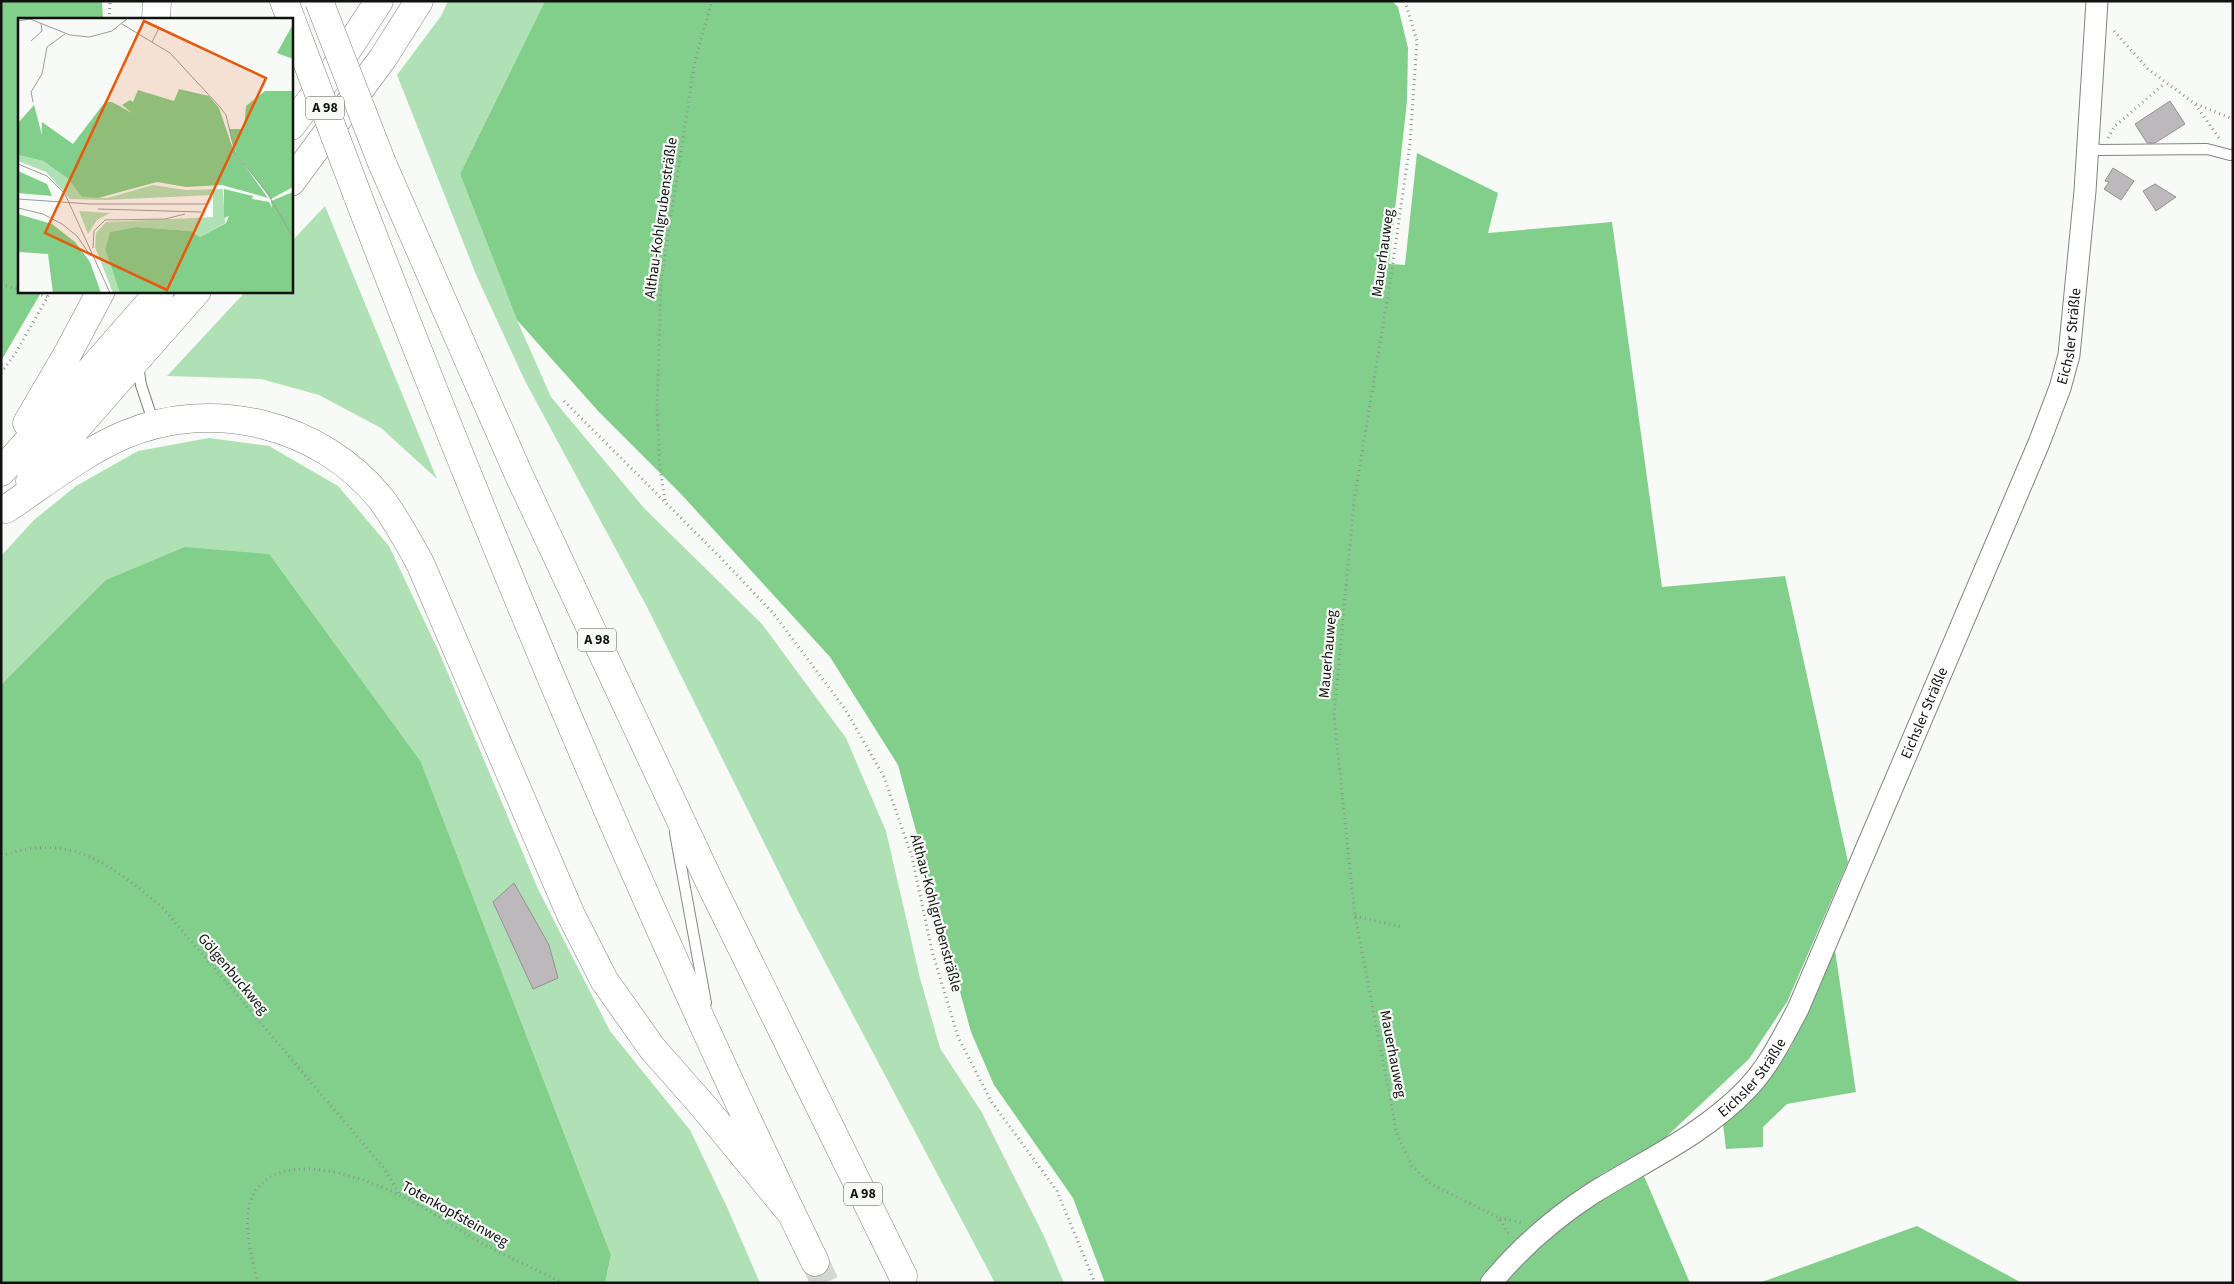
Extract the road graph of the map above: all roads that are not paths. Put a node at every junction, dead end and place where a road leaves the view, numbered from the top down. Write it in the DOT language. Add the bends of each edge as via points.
graph roads {
  1 [pos="157,1"];
  2 [pos="319,1"];
  3 [pos="378,1"];
  4 [pos="419,1"];
  5 [pos="2097,7"];
  6 [pos="156,18"];
  7 [pos="292,21"];
  8 [pos="292,125"];
  9 [pos="2094,149"];
  10 [pos="2230,155"];
  11 [pos="292,181"];
  12 [pos="100,292"];
  13 [pos="159,292"];
  14 [pos="196,292"];
  15 [pos="137,360"];
  16 [pos="154,425"];
  17 [pos="1,463"];
  18 [pos="1,472"];
  19 [pos="4,512"];
  20 [pos="654,762"];
  21 [pos="721,1064"];
  22 [pos="791,1213"];
  23 [pos="815,1262"];
  24 [pos="903,1276"];
  25 [pos="1491,1283"];
  1 -- 6 [label="highway"];
  2 -- 20 [label="highway, A 98, bridge" via="382,163 518,473"];
  3 -- 8 [label="highway" via="336,67"];
  4 -- 11 [label="highway" via="383,58"];
  5 -- 9 [label="street, Eichsler Sträßle"];
  7 -- 21 [label="highway, A 98, bridge" via="518,600"];
  9 -- 10 [label="lane" via="2207,148"];
  9 -- 25 [label="street, Eichsler Sträßle" via="2069,355 2060,388 1798,1009 1773,1056 1748,1089 1716,1118 1680,1143 1593,1193 1548,1225 1515,1254"];
  12 -- 17 [label="highway" via="68,353"];
  13 -- 18 [label="highway"];
  14 -- 15 [label="highway"];
  15 -- 16 [label="lane" via="141,386"];
  15 -- 19 [label="highway"];
  16 -- 19 [label="highway" via="104,445"];
  16 -- 22 [label="highway" via="213,417 252,421 290,432 321,447 350,468 380,497 420,563 572,915 604,980 652,1048"];
  20 -- 21 [label="lane" via="674,829 699,975"];
  20 -- 24 [label="highway, A 98"];
  21 -- 22 [label="highway, A 98"];
  22 -- 23 [label="highway, A 98"];
}
